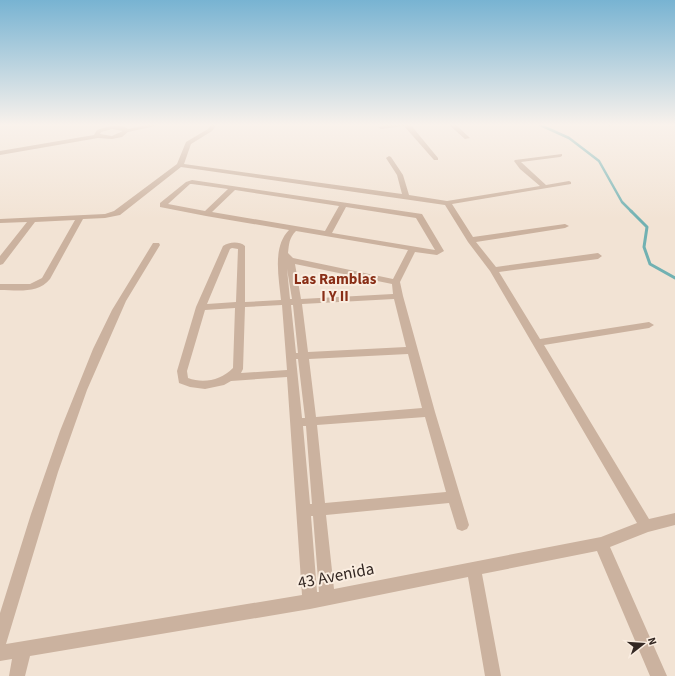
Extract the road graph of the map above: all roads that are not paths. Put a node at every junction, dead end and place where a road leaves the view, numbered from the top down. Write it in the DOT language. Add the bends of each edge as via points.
graph roads {
  1 [pos="183,156"];
  2 [pos="433,156"];
  3 [pos="556,156"];
  4 [pos="389,158"];
  5 [pos="436,159"];
  6 [pos="180,165"];
  7 [pos="569,183"];
  8 [pos="544,186"];
  9 [pos="233,188"];
  10 [pos="406,197"];
  11 [pos="447,203"];
  12 [pos="344,204"];
  13 [pos="206,214"];
  14 [pos="80,217"];
  15 [pos="32,220"];
  16 [pos="0,222"];
  17 [pos="565,226"];
  18 [pos="295,228"];
  19 [pos="327,234"];
  20 [pos="471,240"];
  21 [pos="156,245"];
  22 [pos="413,248"];
  23 [pos="598,256"];
  24 [pos="287,257"];
  25 [pos="0,262"];
  26 [pos="494,270"];
  27 [pos="396,282"];
  28 [pos="0,287"];
  29 [pos="398,296"];
  30 [pos="292,302"];
  31 [pos="240,305"];
  32 [pos="201,306"];
  33 [pos="649,325"];
  34 [pos="538,343"];
  35 [pos="412,350"];
  36 [pos="304,355"];
  37 [pos="291,356"];
  38 [pos="292,373"];
  39 [pos="231,377"];
  40 [pos="429,412"];
  41 [pos="311,422"];
  42 [pos="297,423"];
  43 [pos="454,497"];
  44 [pos="318,509"];
  45 [pos="302,511"];
  46 [pos="675,519"];
  47 [pos="462,525"];
  48 [pos="646,526"];
  49 [pos="601,544"];
  50 [pos="474,568"];
  51 [pos="327,597"];
  52 [pos="310,601"];
  53 [pos="0,639"];
  54 [pos="23,649"];
  55 [pos="0,653"];
  56 [pos="17,676"];
  57 [pos="493,676"];
  58 [pos="659,676"];
  1 -- 6 [label="street"];
  2 -- 5 [label="street"];
  3 -- 8 [label="street" via="517,161"];
  4 -- 10 [label="street" via="400,175"];
  6 -- 10 [label="street"];
  6 -- 14 [label="street" via="117,213"];
  7 -- 8 [label="street"];
  8 -- 11 [label="street"];
  9 -- 12 [label="street"];
  9 -- 13 [label="street"];
  9 -- 13 [label="street" via="190,182 163,205"];
  10 -- 11 [label="street"];
  11 -- 20 [label="street"];
  12 -- 19 [label="street"];
  12 -- 22 [label="street" via="418,216 440,251 437,253"];
  13 -- 18 [label="street"];
  14 -- 15 [label="street"];
  14 -- 28 [label="street" via="42,284"];
  15 -- 16 [label="street"];
  15 -- 25 [label="street"];
  17 -- 20 [label="street"];
  18 -- 19 [label="street"];
  18 -- 24 [label="street" via="283,243"];
  19 -- 22 [label="street"];
  20 -- 26 [label="street"];
  21 -- 53 [label="street" via="117,309 80,395 41,507"];
  22 -- 27 [label="street"];
  23 -- 26 [label="street"];
  24 -- 27 [label="street"];
  24 -- 30 [label="street"];
  26 -- 34 [label="street"];
  27 -- 29 [label="street"];
  29 -- 30 [label="street"];
  29 -- 35 [label="street"];
  30 -- 31 [label="street"];
  30 -- 36 [label="street"];
  30 -- 37 [label="street"];
  31 -- 32 [label="street"];
  31 -- 32 [label="street" via="242,249 241,246 230,245 226,248"];
  31 -- 39 [label="street" via="238,370"];
  32 -- 39 [label="street" via="182,371 184,380 203,385"];
  33 -- 34 [label="street"];
  34 -- 48 [label="street"];
  35 -- 36 [label="street"];
  35 -- 40 [label="street"];
  36 -- 37 [label="street"];
  36 -- 41 [label="street"];
  37 -- 38 [label="street"];
  38 -- 39 [label="street"];
  38 -- 42 [label="street"];
  40 -- 41 [label="street"];
  40 -- 43 [label="street"];
  41 -- 42 [label="street"];
  41 -- 44 [label="street"];
  42 -- 45 [label="street"];
  43 -- 44 [label="street"];
  43 -- 47 [label="street"];
  44 -- 45 [label="street"];
  44 -- 51 [label="street"];
  45 -- 52 [label="street"];
  46 -- 48 [label="street, 43 Avenida"];
  48 -- 49 [label="street, 43 Avenida"];
  49 -- 50 [label="street, 43 Avenida"];
  49 -- 58 [label="street"];
  50 -- 51 [label="street, 43 Avenida"];
  50 -- 57 [label="street"];
  51 -- 52 [label="street, 43 Avenida"];
  52 -- 54 [label="street, 43 Avenida"];
  54 -- 55 [label="street, 43 Avenida"];
  54 -- 56 [label="street"];
}
